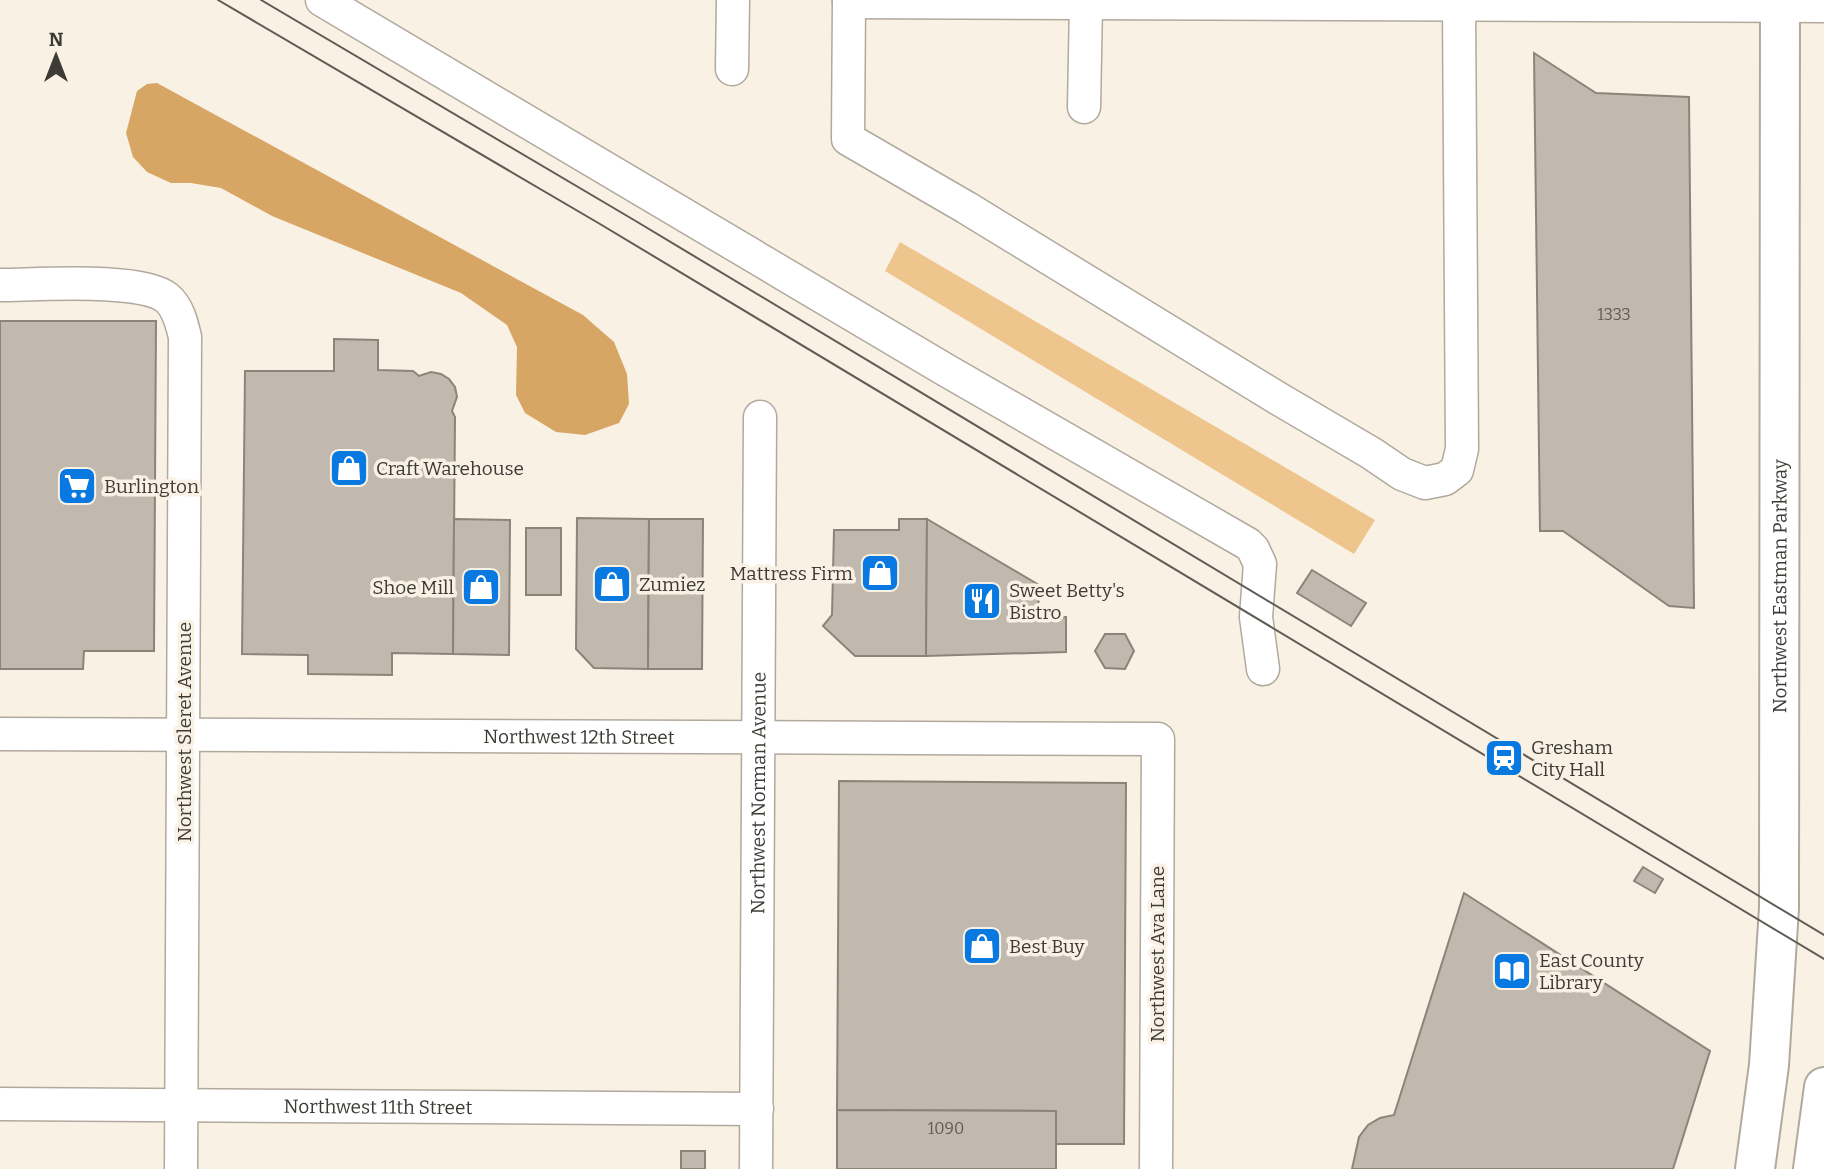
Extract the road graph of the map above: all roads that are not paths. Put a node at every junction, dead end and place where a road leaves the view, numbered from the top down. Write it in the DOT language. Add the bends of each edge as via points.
graph roads {
  1 [pos="322,0"];
  2 [pos="733,0"];
  3 [pos="849,1"];
  4 [pos="1086,3"];
  5 [pos="1780,3"];
  6 [pos="1459,6"];
  7 [pos="1824,6"];
  8 [pos="732,69"];
  9 [pos="1084,107"];
  10 [pos="0,285"];
  11 [pos="760,417"];
  12 [pos="1263,669"];
  13 [pos="0,734"];
  14 [pos="185,735"];
  15 [pos="758,738"];
  16 [pos="1158,739"];
  17 [pos="1824,1087"];
  18 [pos="0,1104"];
  19 [pos="181,1106"];
  20 [pos="757,1109"];
  21 [pos="181,1169"];
  22 [pos="756,1169"];
  23 [pos="1156,1169"];
  24 [pos="1755,1169"];
  25 [pos="1813,1169"];
  1 -- 12 [label="street" via="1248,544 1260,565 1256,617"];
  2 -- 8 [label="street"];
  3 -- 4 [label="street"];
  3 -- 6 [label="street" via="848,138 1402,474 1424,483 1445,479 1457,470 1462,449"];
  4 -- 6 [label="street"];
  4 -- 9 [label="street"];
  5 -- 6 [label="street"];
  5 -- 7 [label="street"];
  5 -- 24 [label="main road, Northwest Eastman Parkway" via="1779,908 1769,1065"];
  10 -- 14 [label="street, Northwest Sleret Avenue" via="137,287 168,299 181,319 185,337"];
  11 -- 15 [label="street, Northwest Norman Avenue"];
  13 -- 14 [label="street, Northwest 12th Street"];
  14 -- 15 [label="street, Northwest 12th Street"];
  14 -- 19 [label="street, Northwest Sleret Avenue"];
  15 -- 16 [label="street, Northwest 12th Street"];
  15 -- 20 [label="street, Northwest Norman Avenue"];
  16 -- 23 [label="street, Northwest Ava Lane"];
  17 -- 25 [label="main road"];
  18 -- 19 [label="street, Northwest 11th Street"];
  19 -- 20 [label="street, Northwest 11th Street"];
  19 -- 21 [label="street, Northwest Sleret Avenue"];
  20 -- 22 [label="street, Northwest Norman Avenue"];
}
